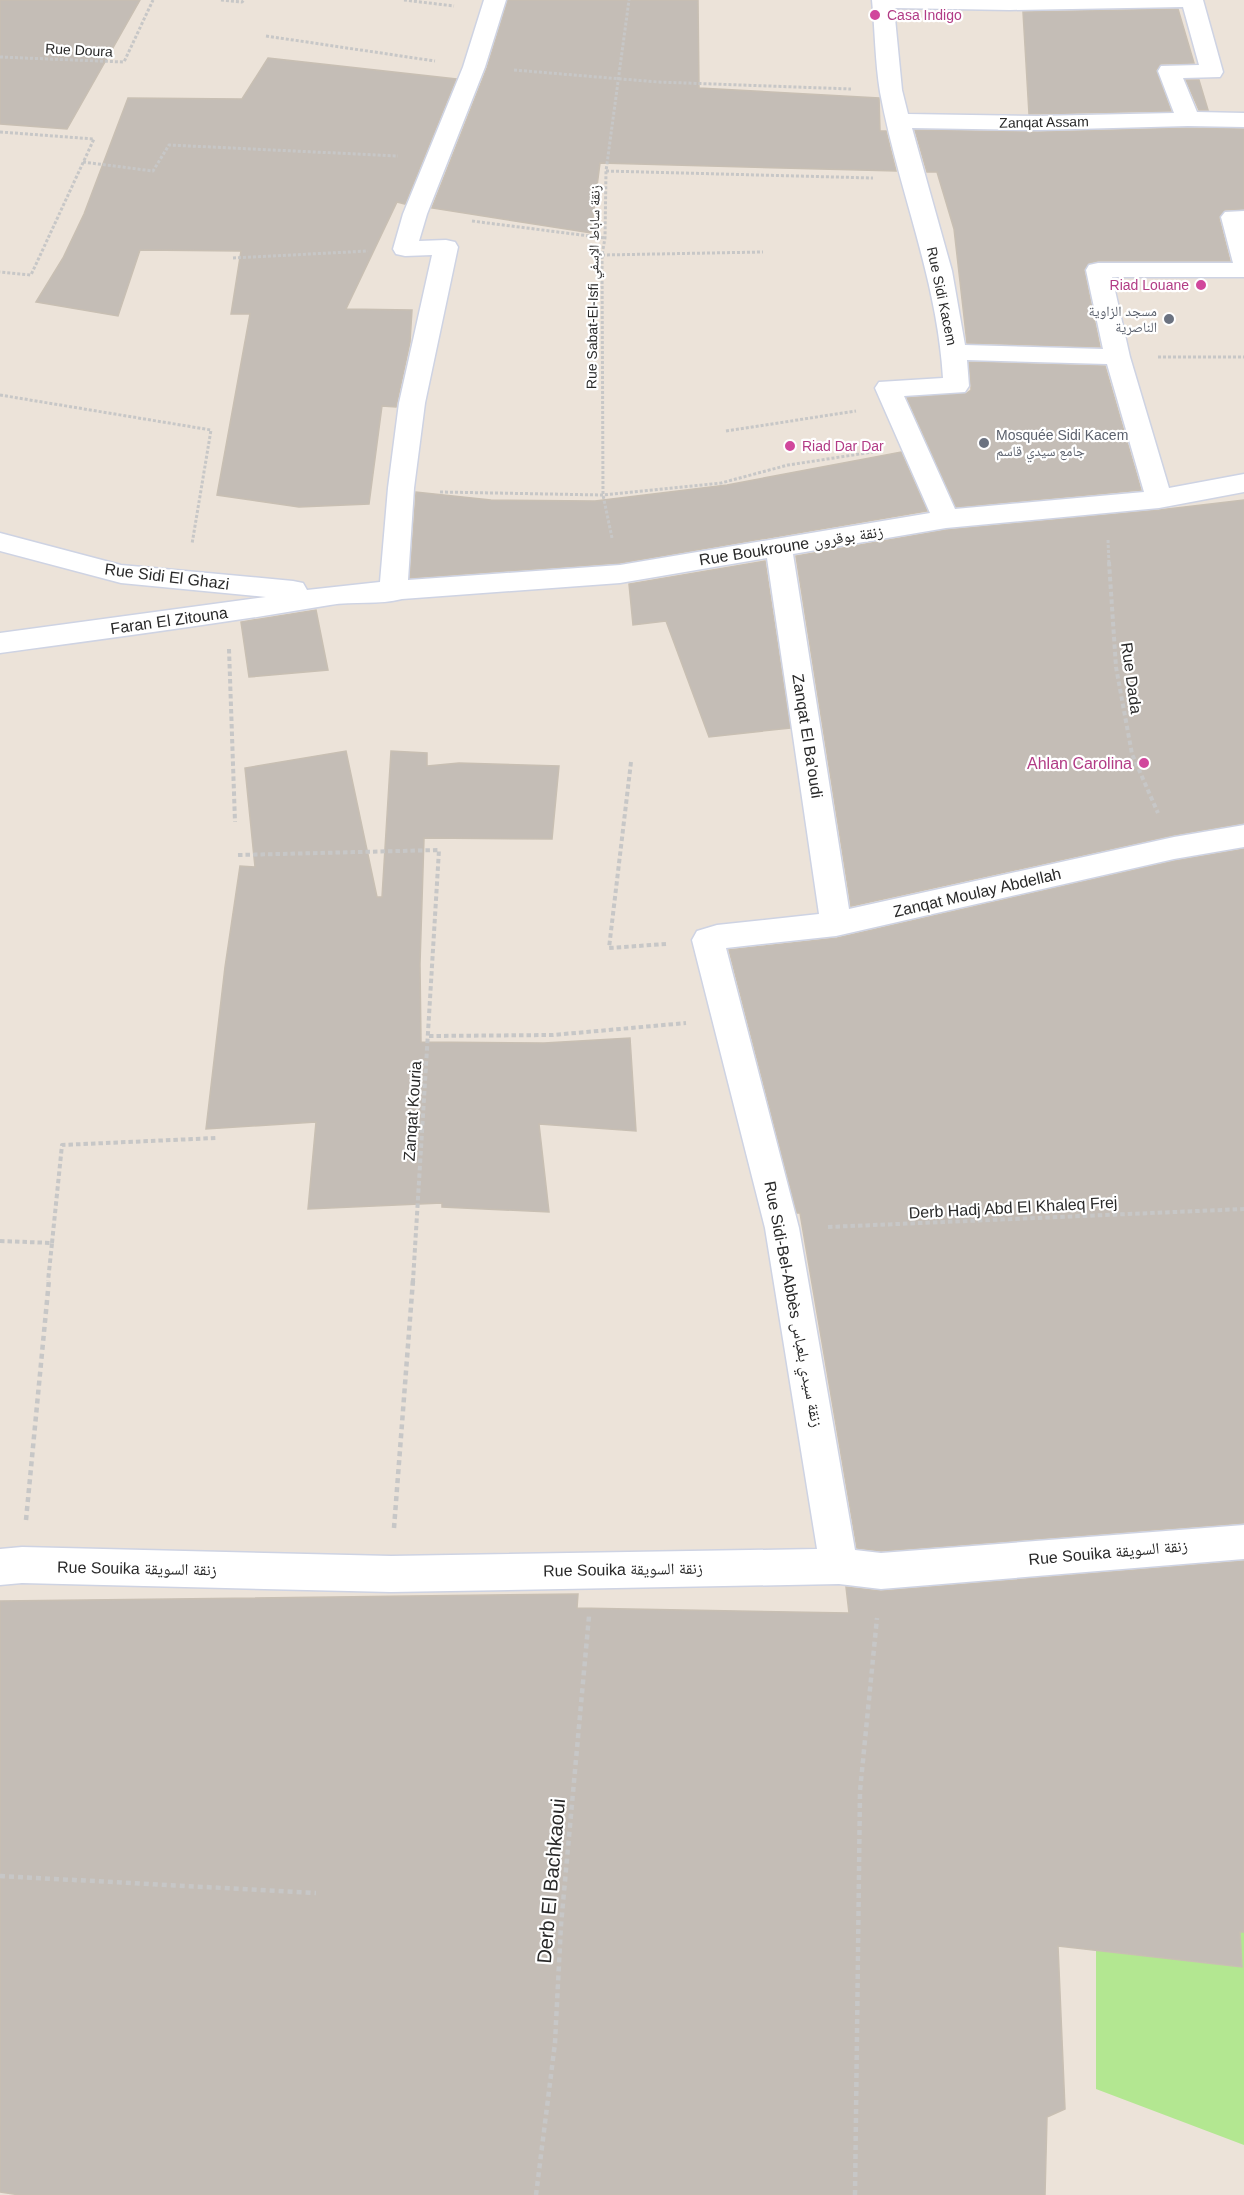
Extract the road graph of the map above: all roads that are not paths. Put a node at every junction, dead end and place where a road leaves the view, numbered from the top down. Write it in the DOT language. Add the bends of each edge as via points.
graph roads {
  1 [pos="1192,0"];
  2 [pos="883,1"];
  3 [pos="1010,2"];
  4 [pos="493,5"];
  5 [pos="1188,119"];
  6 [pos="1244,120"];
  7 [pos="900,121"];
  8 [pos="1244,218"];
  9 [pos="1244,261"];
  10 [pos="1244,270"];
  11 [pos="954,352"];
  12 [pos="1117,357"];
  13 [pos="1244,485"];
  14 [pos="1160,499"];
  15 [pos="946,519"];
  16 [pos="0,542"];
  17 [pos="779,549"];
  18 [pos="393,592"];
  19 [pos="337,594"];
  20 [pos="0,643"];
  21 [pos="1244,836"];
  22 [pos="836,924"];
  23 [pos="708,940"];
  24 [pos="1244,1542"];
  25 [pos="11,1566"];
  26 [pos="839,1566"];
  1 -- 3 [label="street"];
  1 -- 5 [label="street" via="1212,72 1169,71"];
  2 -- 3 [label="street"];
  2 -- 7 [label="street, Rue Sidi Kacem" via="891,90"];
  4 -- 18 [label="street" via="474,67 415,214 405,249 446,247 412,403 400,488"];
  5 -- 6 [label="street, Zanqat Assam"];
  5 -- 7 [label="street, Zanqat Assam"];
  7 -- 11 [label="street, Rue Sidi Kacem" via="940,271"];
  8 -- 9 [label="street" via="1233,217"];
  10 -- 12 [label="street" via="1098,270"];
  11 -- 12 [label="street"];
  11 -- 15 [label="street, Rue Sidi Kacem" via="956,386 888,388"];
  12 -- 14 [label="street"];
  13 -- 14 [label="street, Rue Boukroune زنقة بوقرون"];
  14 -- 15 [label="street, Rue Boukroune زنقة بوقرون"];
  15 -- 17 [label="street, Rue Boukroune زنقة بوقرون"];
  16 -- 19 [label="street, Rue Sidi El Ghazi" via="121,574"];
  17 -- 18 [label="street, Rue Boukroune زنقة بوقرون" via="620,574"];
  17 -- 22 [label="street, Zanqat El Ba'oudi"];
  18 -- 19 [label="street, Rue Boukroune زنقة بوقرون"];
  19 -- 20 [label="street, Faran El Zitouna"];
  21 -- 22 [label="street, Zanqat Moulay Abdellah" via="1174,848"];
  22 -- 23 [label="street, Zanqat Moulay Abdellah"];
  23 -- 26 [label="street, Rue Sidi-Bel-Abbès زنقة سيدي بلعباس" via="782,1228"];
  24 -- 26 [label="street, Rue Souika زنقة السويقة" via="881,1571"];
  25 -- 26 [label="street, Rue Souika زنقة السويقة" via="391,1574"];
}
